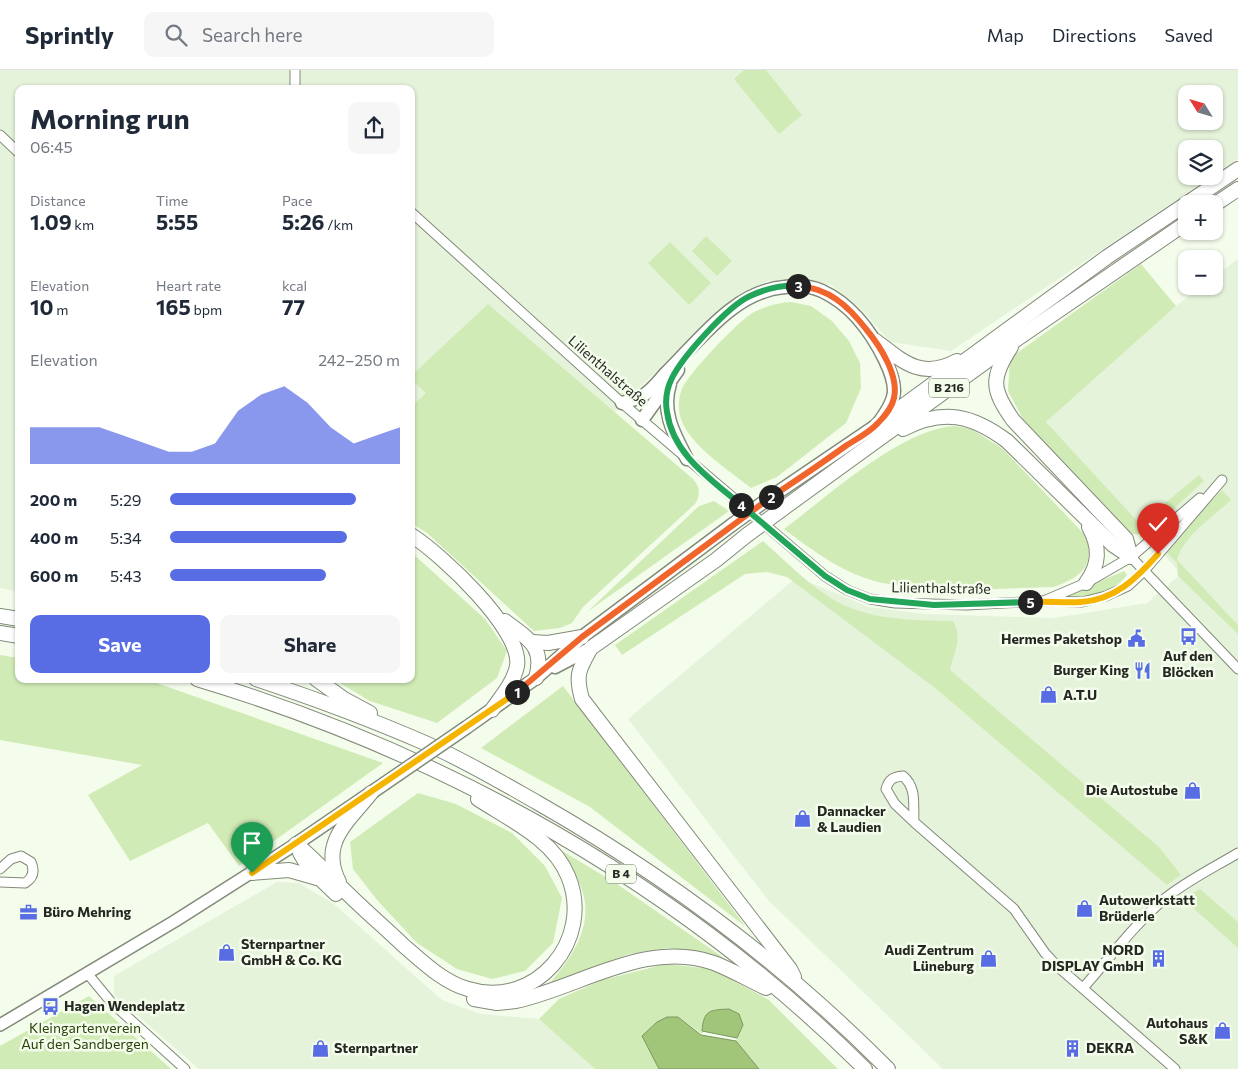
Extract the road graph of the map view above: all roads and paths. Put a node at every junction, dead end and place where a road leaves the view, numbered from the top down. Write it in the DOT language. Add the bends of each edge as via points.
graph roads {
  1 [pos="295,70"];
  2 [pos="292,85"];
  3 [pos="0,135"];
  4 [pos="15,149"];
  5 [pos="1238,169"];
  6 [pos="1238,189"];
  7 [pos="1223,199"];
  8 [pos="415,216"];
  9 [pos="1178,228"];
  10 [pos="1017,339"];
  11 [pos="876,341"];
  12 [pos="697,344"];
  13 [pos="978,353"];
  14 [pos="672,378"];
  15 [pos="622,403"];
  16 [pos="642,420"];
  17 [pos="879,430"];
  18 [pos="687,459"];
  19 [pos="1086,519"];
  20 [pos="415,537"];
  21 [pos="1131,557"];
  22 [pos="1144,571"];
  23 [pos="1086,583"];
  24 [pos="1043,601"];
  25 [pos="493,611"];
  26 [pos="0,616"];
  27 [pos="15,618"];
  28 [pos="0,633"];
  29 [pos="15,635"];
  30 [pos="582,637"];
  31 [pos="532,642"];
  32 [pos="591,648"];
  33 [pos="1238,669"];
  34 [pos="536,678"];
  35 [pos="209,683"];
  36 [pos="267,683"];
  37 [pos="322,683"];
  38 [pos="492,710"];
  39 [pos="392,730"];
  40 [pos="441,772"];
  41 [pos="371,793"];
  42 [pos="914,822"];
  43 [pos="296,844"];
  44 [pos="1238,853"];
  45 [pos="0,869"];
  46 [pos="248,876"];
  47 [pos="318,878"];
  48 [pos="0,882"];
  49 [pos="343,889"];
  50 [pos="87,973"];
  51 [pos="797,985"];
  52 [pos="1083,988"];
  53 [pos="787,998"];
  54 [pos="0,1025"];
  55 [pos="186,1069"];
  56 [pos="865,1069"];
  57 [pos="888,1069"];
  58 [pos="1175,1069"];
  1 -- 2 [label="street"];
  3 -- 4 [label="street"];
  5 -- 13 [label="highway, B 216" via="1107,257"];
  6 -- 7 [label="highway"];
  8 -- 15 [label="street, Lilienthalstraße"];
  9 -- 10 [label="highway, B 216"];
  10 -- 17 [label="highway, B 216"];
  10 -- 21 [label="highway" via="997,370 995,384 999,400 1013,420 1126,539"];
  11 -- 12 [label="main road" via="837,298 814,287 794,286 773,288 748,296 724,315"];
  11 -- 13 [label="highway" via="905,364 931,370 945,368"];
  11 -- 17 [label="main road" via="895,386 890,408"];
  12 -- 14 [label="main road"];
  12 -- 15 [label="main road" via="643,395"];
  13 -- 17 [label="highway, B 216"];
  14 -- 16 [label="main road"];
  14 -- 18 [label="main road" via="667,412"];
  15 -- 16 [label="street, Lilienthalstraße"];
  16 -- 18 [label="street, Lilienthalstraße"];
  17 -- 19 [label="highway" via="936,417 955,416 973,420 1007,440"];
  17 -- 30 [label="main road, B 216, bridge" via="768,499"];
  17 -- 32 [label="highway, B 216, bridge" via="716,560"];
  18 -- 24 [label="street, Lilienthalstraße" via="825,576 847,590 870,599 895,603 967,605"];
  19 -- 21 [label="highway"];
  19 -- 23 [label="highway" via="1098,554 1093,573"];
  20 -- 25 [label="highway" via="437,553"];
  21 -- 22 [label="street"];
  21 -- 22 [label="street" via="1222,480"];
  21 -- 23 [label="street, Lilienthalstraße"];
  22 -- 24 [label="street, Lilienthalstraße" via="1128,586 1106,596 1082,602"];
  22 -- 33 [label="street"];
  23 -- 24 [label="street, Lilienthalstraße"];
  25 -- 31 [label="highway"];
  25 -- 38 [label="highway" via="510,634 517,667"];
  26 -- 27 [label="highway"];
  28 -- 29 [label="highway"];
  30 -- 31 [label="highway" via="548,643"];
  30 -- 34 [label="main road, B 216"];
  31 -- 34 [label="highway" via="539,657"];
  32 -- 34 [label="main road, B 216"];
  32 -- 51 [label="highway" via="578,669 577,682 582,699 790,969"];
  34 -- 38 [label="main road, B 216"];
  35 -- 40 [label="highway, B 4" via="283,707"];
  36 -- 39 [label="highway, B 4"];
  37 -- 39 [label="highway" via="383,719"];
  38 -- 41 [label="main road, B 216, bridge"];
  39 -- 51 [label="highway, B 4" via="456,757 624,853 721,922"];
  40 -- 49 [label="highway" via="537,838 560,861 571,885 575,911 566,947 554,964 542,977 512,992 468,990 434,971"];
  40 -- 53 [label="highway, B 4" via="512,807 614,869 711,937"];
  41 -- 43 [label="main road, B 216"];
  41 -- 49 [label="highway" via="333,842 332,863"];
  42 -- 42 [label="street" via="914,792 910,782 903,776 894,776 886,789 889,798"];
  42 -- 52 [label="street" via="1014,909 1045,953"];
  43 -- 46 [label="main road, B 216"];
  43 -- 47 [label="highway"];
  43 -- 49 [label="highway"];
  44 -- 52 [label="street" via="1163,900"];
  45 -- 48 [label="street" via="11,859 21,856 31,862 33,870 25,883"];
  46 -- 47 [label="highway" via="290,870"];
  46 -- 50 [label="main road"];
  47 -- 53 [label="highway" via="430,976 473,999 496,1003 516,1001 631,962 667,957 714,963"];
  50 -- 54 [label="main road"];
  50 -- 55 [label="street" via="111,1002"];
  51 -- 57 [label="highway, B 4"];
  52 -- 58 [label="street"];
  53 -- 56 [label="highway, B 4"];
}
